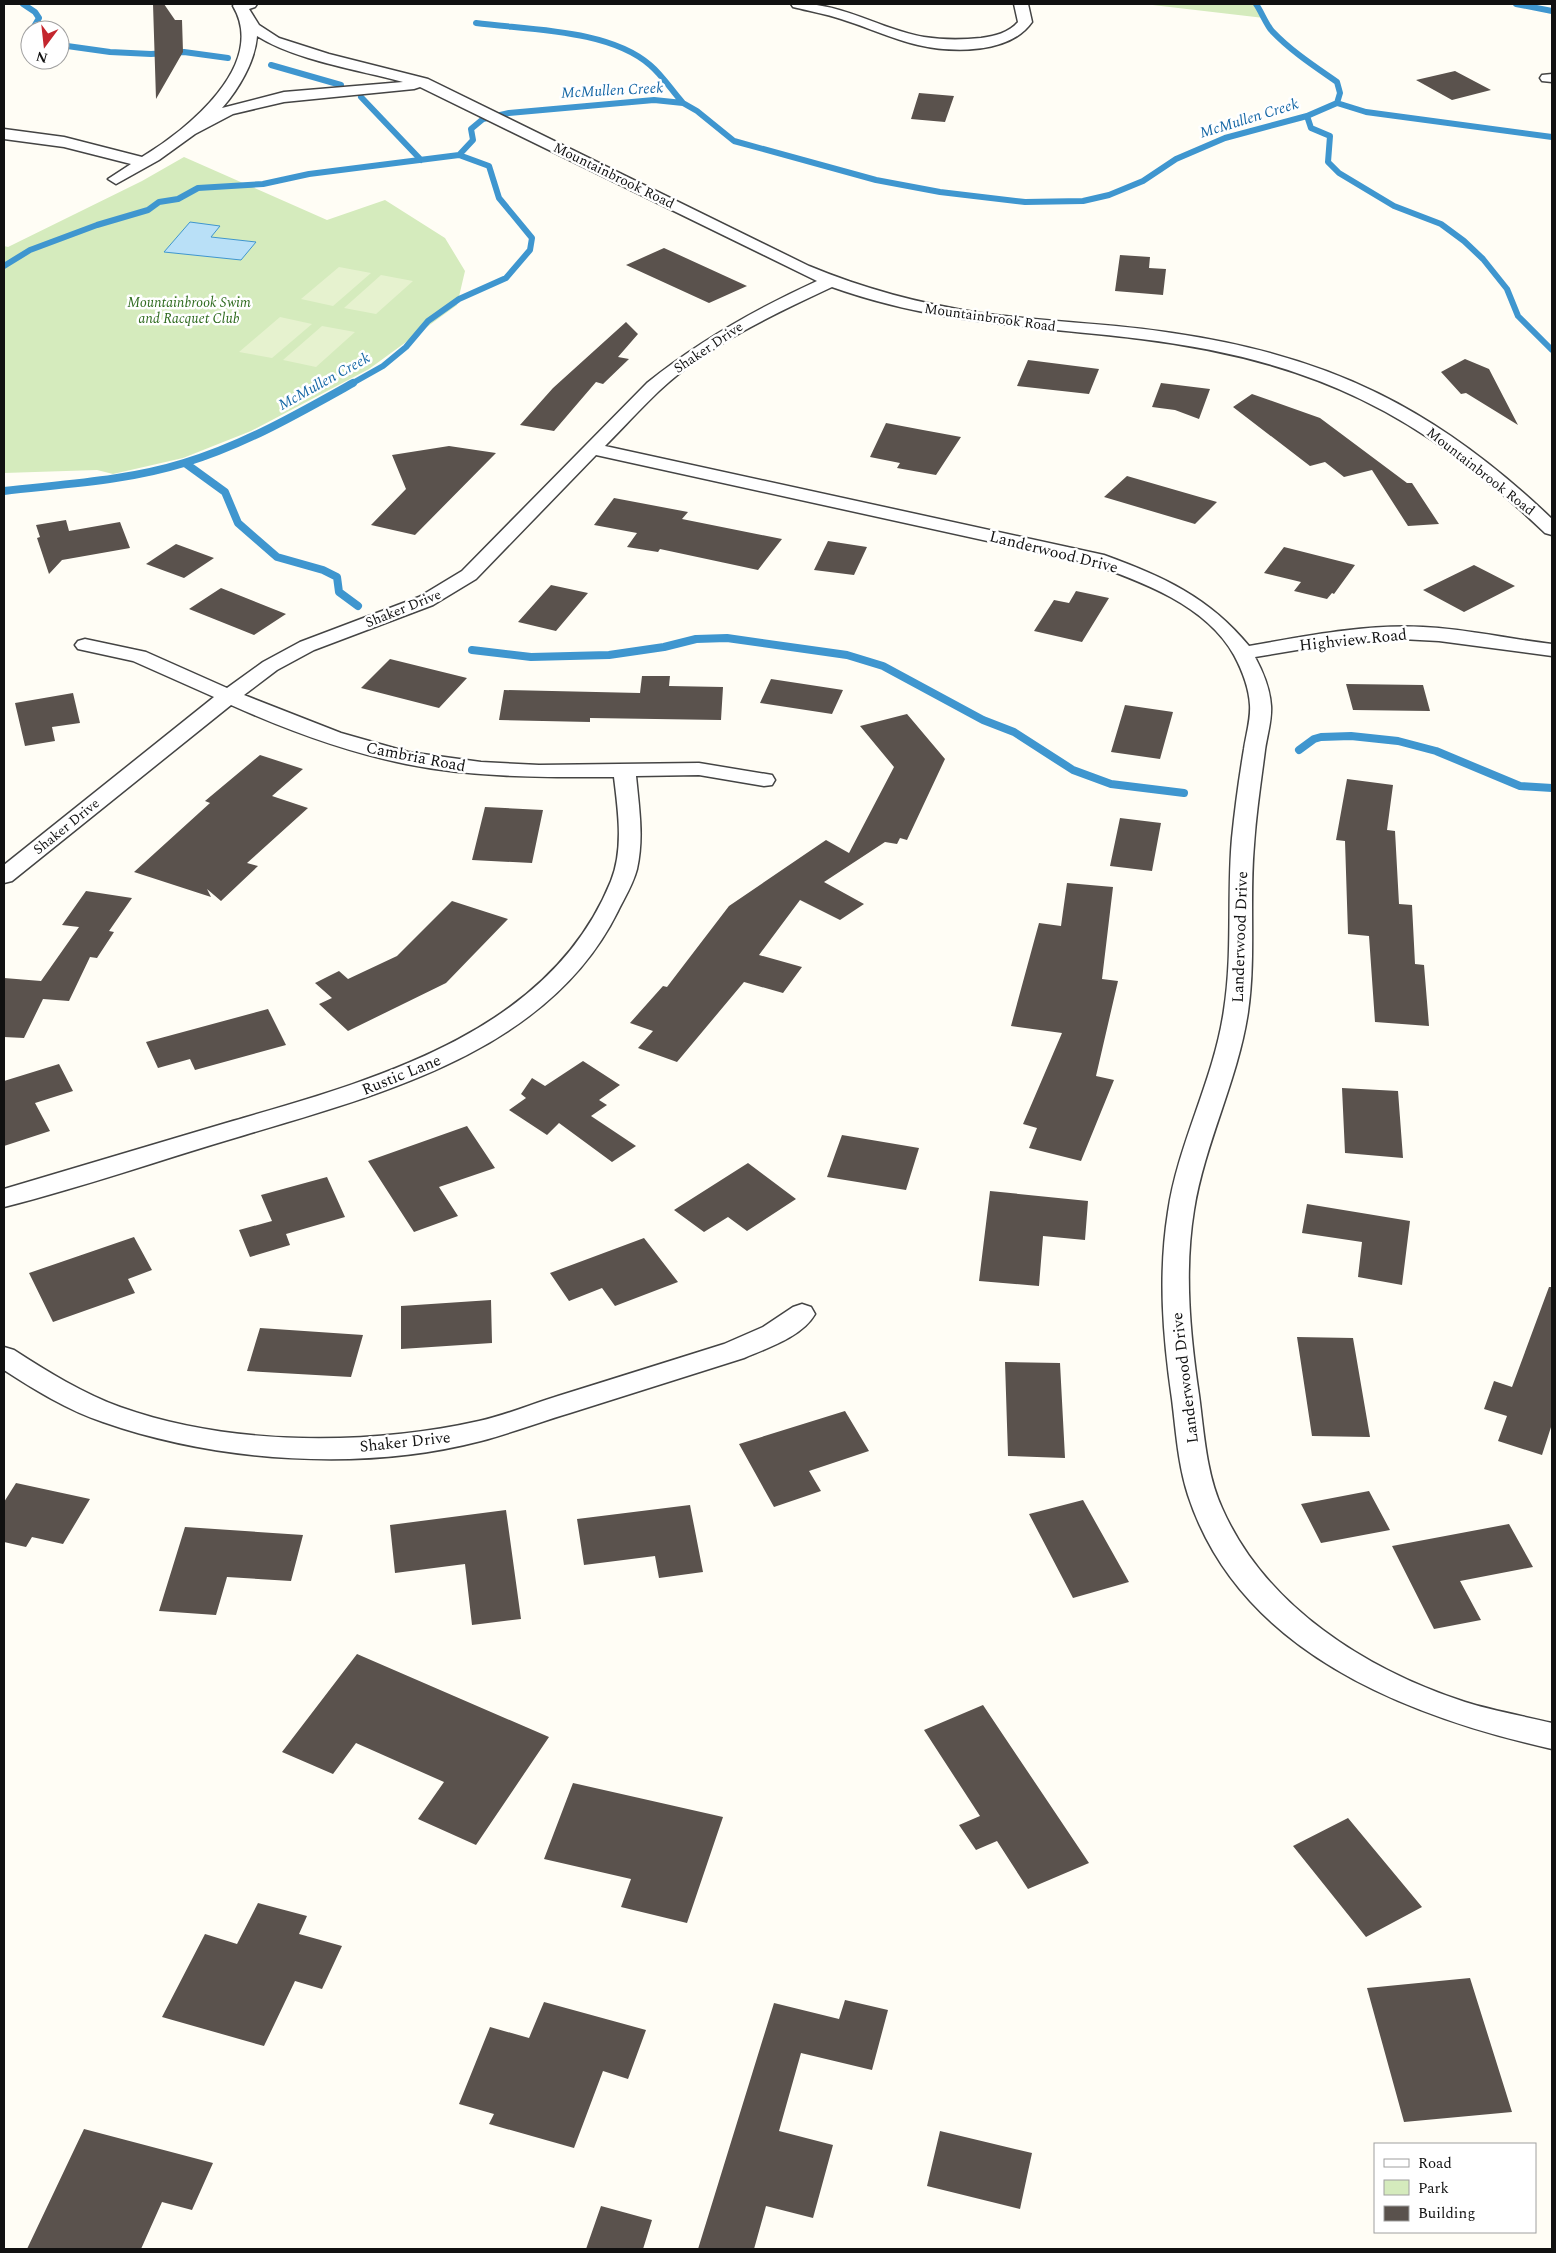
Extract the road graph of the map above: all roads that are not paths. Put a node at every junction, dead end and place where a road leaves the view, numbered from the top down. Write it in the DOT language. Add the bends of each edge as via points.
graph roads {
  1 [pos="243,4"];
  2 [pos="798,4"];
  3 [pos="1021,4"];
  4 [pos="423,82"];
  5 [pos="190,131"];
  6 [pos="4,134"];
  7 [pos="144,162"];
  8 [pos="116,179"];
  9 [pos="831,282"];
  10 [pos="592,449"];
  11 [pos="1552,529"];
  12 [pos="85,645"];
  13 [pos="1552,650"];
  14 [pos="1244,653"];
  15 [pos="227,696"];
  16 [pos="624,769"];
  17 [pos="764,780"];
  18 [pos="4,876"];
  19 [pos="4,1198"];
  20 [pos="802,1314"];
  21 [pos="4,1357"];
  22 [pos="1552,1736"];
  1 -- 4 [label="street, Mountainbrook Road" via="253,28 274,41"];
  1 -- 5 [label="street" via="249,40 243,61 219,104"];
  2 -- 3 [label="street" via="920,41 958,45 999,40 1019,30 1025,22"];
  4 -- 5 [label="street" via="402,87 316,92 253,103 215,117"];
  4 -- 9 [label="street, Mountainbrook Road"];
  5 -- 7 [label="street"];
  6 -- 7 [label="street" via="64,142"];
  7 -- 8 [label="street"];
  9 -- 10 [label="street, Shaker Drive" via="756,316 686,359 652,387"];
  9 -- 11 [label="street, Mountainbrook Road" via="930,310 1206,343 1292,364 1382,400 1426,427 1488,473"];
  10 -- 14 [label="street, Landerwood Drive" via="1097,559 1135,571 1199,606"];
  10 -- 15 [label="street, Shaker Drive" via="480,566 456,584 410,608 301,649"];
  12 -- 15 [label="street, Cambria Road" via="138,656"];
  13 -- 14 [label="street, Highview Road" via="1461,637 1392,633"];
  14 -- 22 [label="street, Landerwood Drive" via="1254,676 1261,707 1245,809 1241,871 1242,944 1236,1013 1220,1080 1181,1207 1174,1266 1176,1337 1194,1459 1205,1504 1239,1564 1273,1604 1324,1646 1405,1692 1467,1714"];
  15 -- 16 [label="street, Cambria Road" via="333,738 407,758 481,768 539,771"];
  15 -- 18 [label="street, Shaker Drive"];
  16 -- 17 [label="street, Cambria Road" via="716,770"];
  16 -- 19 [label="street, Rustic Lane" via="630,816 629,852 616,897 586,949 522,1010 437,1061 358,1092"];
  20 -- 21 [label="street, Shaker Drive" via="773,1334 706,1360 480,1431 382,1446 318,1448 244,1444 173,1432 112,1415 54,1390 28,1376"];
}
